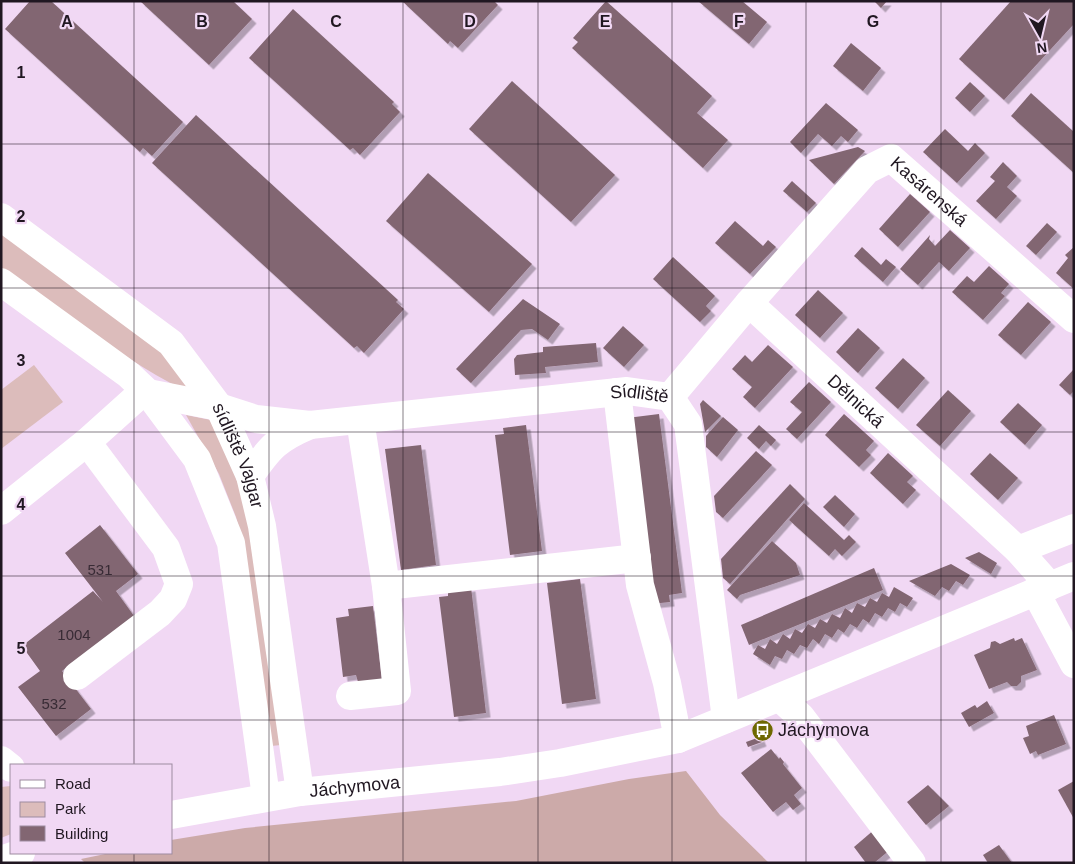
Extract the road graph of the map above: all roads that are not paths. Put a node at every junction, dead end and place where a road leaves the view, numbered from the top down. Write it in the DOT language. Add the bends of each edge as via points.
graph roads {
  1 [pos="1,217"];
  2 [pos="1,282"];
  3 [pos="749,302"];
  4 [pos="1074,319"];
  5 [pos="618,392"];
  6 [pos="148,393"];
  7 [pos="670,397"];
  8 [pos="219,407"];
  9 [pos="360,420"];
  10 [pos="310,425"];
  11 [pos="87,442"];
  12 [pos="250,476"];
  13 [pos="1,511"];
  14 [pos="1074,528"];
  15 [pos="1018,550"];
  16 [pos="637,558"];
  17 [pos="1053,584"];
  18 [pos="386,586"];
  19 [pos="1074,664"];
  20 [pos="77,676"];
  21 [pos="350,696"];
  22 [pos="780,698"];
  23 [pos="726,720"];
  24 [pos="678,739"];
  25 [pos="300,792"];
  26 [pos="266,797"];
  27 [pos="172,815"];
  28 [pos="18,854"];
  29 [pos="1,860"];
  30 [pos="912,863"];
  1 -- 8 [label="street, sídliště Vajgar" via="170,343"];
  2 -- 6 [label="street, sídliště Vajgar" via="129,375"];
  3 -- 4 [label="street, Kasárenská" via="867,170 891,158"];
  3 -- 7 [label="street"];
  3 -- 15 [label="street, Dělnická"];
  5 -- 7 [label="street, Sídliště"];
  5 -- 9 [label="street, Sídliště"];
  5 -- 16 [label="street"];
  6 -- 8 [label="street"];
  6 -- 11 [label="street" via="136,398"];
  6 -- 26 [label="street, sídliště Vajgar" via="197,460 231,544"];
  7 -- 23 [label="street, Sídliště" via="688,424"];
  8 -- 10 [label="street" via="256,419"];
  8 -- 12 [label="street, sídliště Vajgar"];
  9 -- 10 [label="street, Sídliště"];
  9 -- 18 [label="street"];
  10 -- 12 [label="street" via="287,435 269,449"];
  11 -- 13 [label="street"];
  11 -- 20 [label="street" via="166,548 179,584 173,599 160,613"];
  12 -- 25 [label="street, sídliště Vajgar" via="262,526"];
  14 -- 15 [label="street"];
  15 -- 17 [label="street, Dělnická"];
  16 -- 18 [label="street"];
  16 -- 24 [label="street" via="640,586 667,683"];
  17 -- 19 [label="street, Dělnická"];
  17 -- 22 [label="street, Jáchymova"];
  18 -- 21 [label="street" via="397,691"];
  22 -- 23 [label="street, Jáchymova"];
  22 -- 30 [label="street" via="802,717"];
  23 -- 24 [label="street, Jáchymova"];
  24 -- 25 [label="street, Jáchymova" via="526,768"];
  25 -- 26 [label="street, Jáchymova"];
  26 -- 27 [label="street, Jáchymova"];
  28 -- 29 [label="street"];
}
